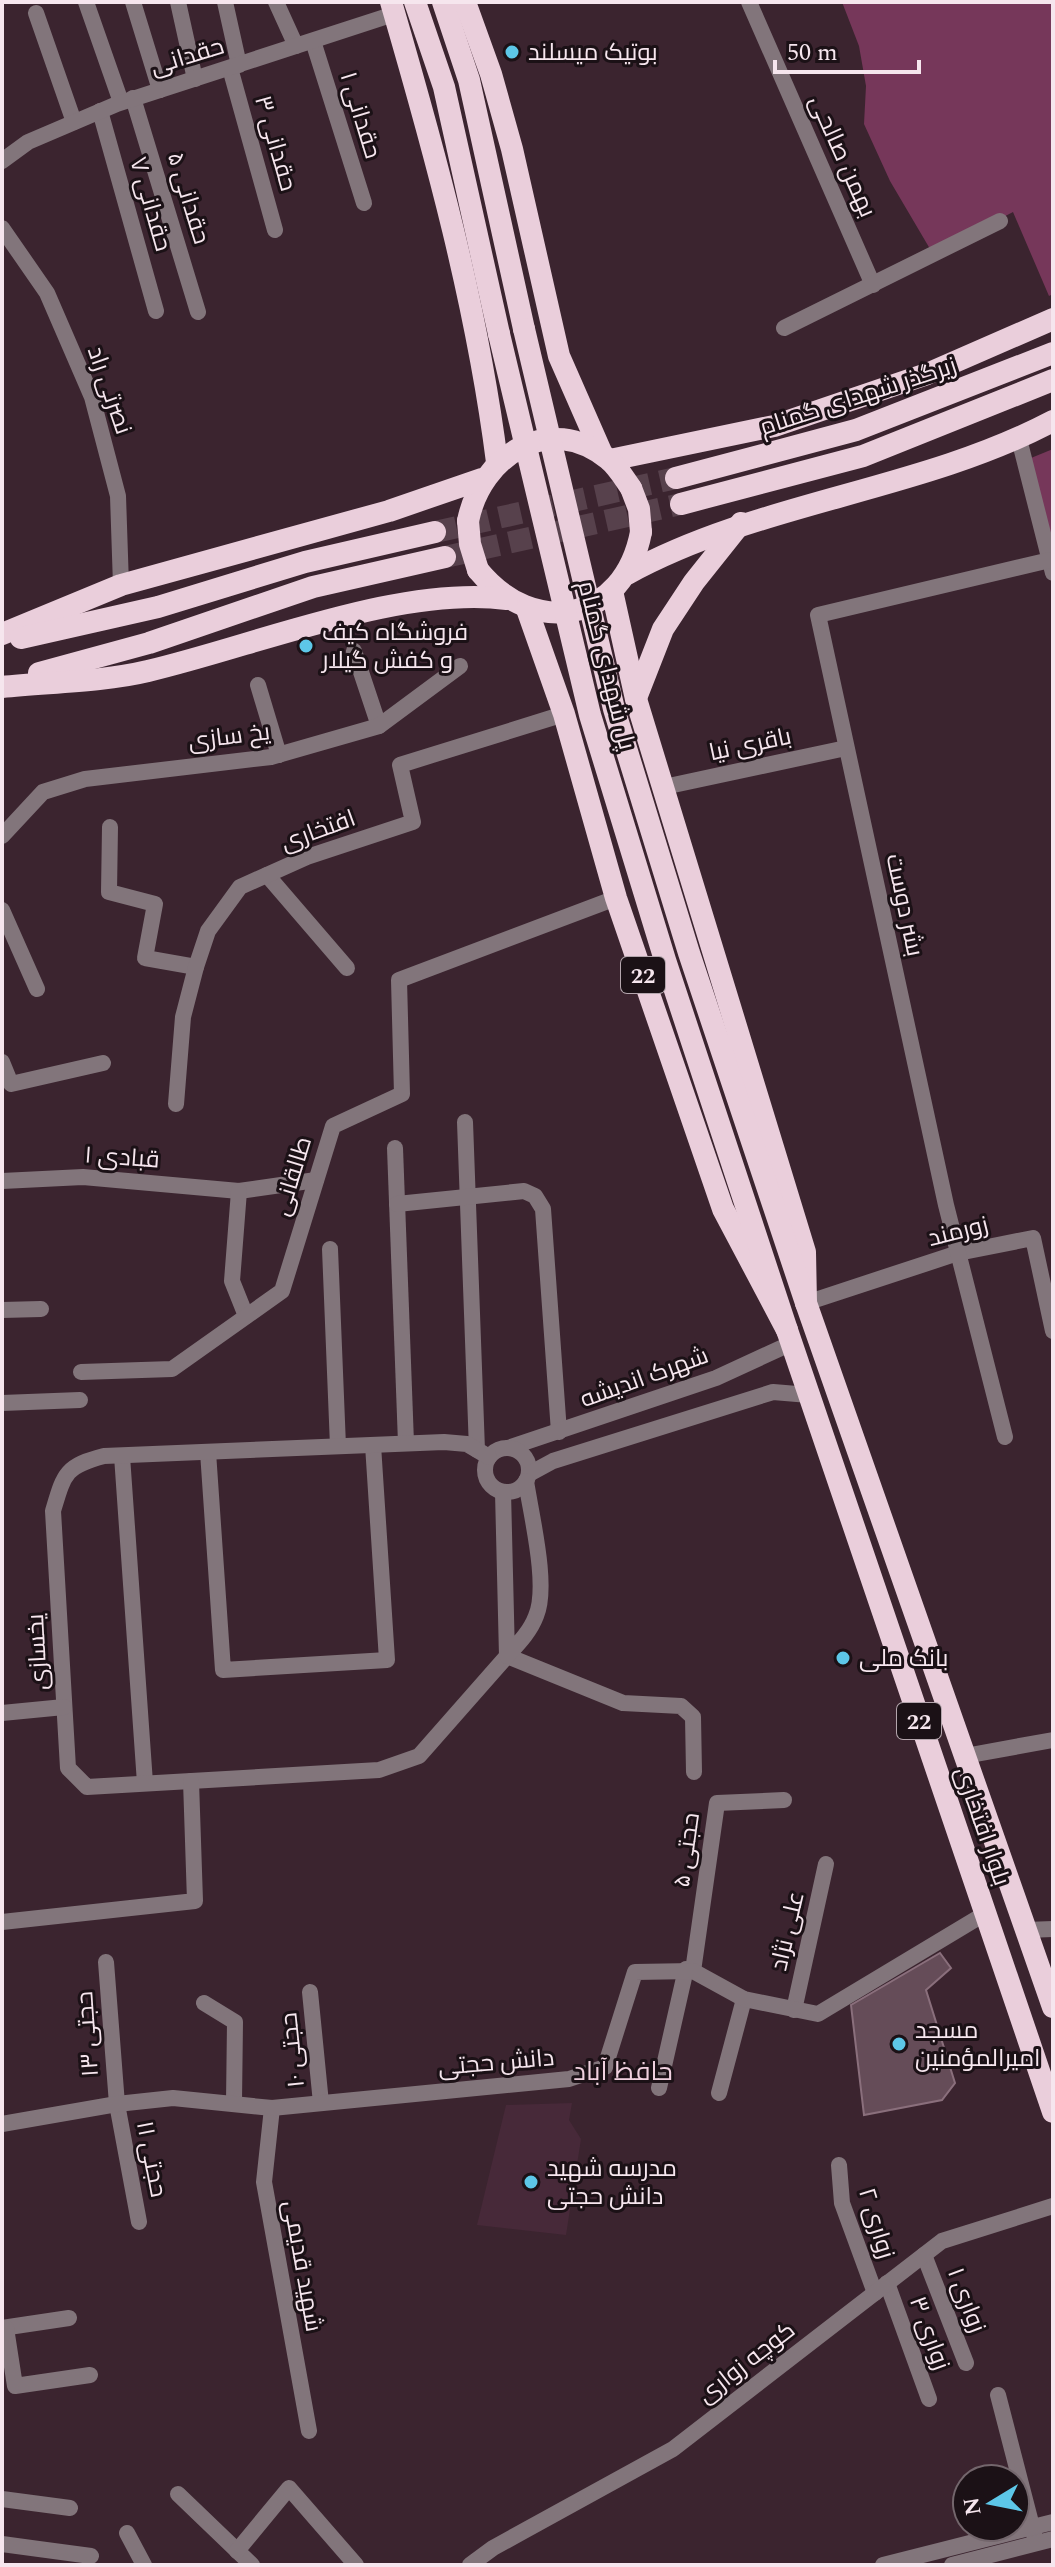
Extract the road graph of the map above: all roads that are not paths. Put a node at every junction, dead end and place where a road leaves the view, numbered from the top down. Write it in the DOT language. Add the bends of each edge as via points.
graph roads {
  1 [pos="86,2"];
  2 [pos="133,2"];
  3 [pos="178,2"];
  4 [pos="225,2"];
  5 [pos="276,2"];
  6 [pos="415,2"];
  7 [pos="443,2"];
  8 [pos="465,2"];
  9 [pos="749,2"];
  10 [pos="392,8"];
  11 [pos="36,13"];
  12 [pos="304,43"];
  13 [pos="235,67"];
  14 [pos="195,79"];
  15 [pos="160,90"];
  16 [pos="127,100"];
  17 [pos="100,111"];
  18 [pos="74,122"];
  19 [pos="2,161"];
  20 [pos="364,203"];
  21 [pos="1000,221"];
  22 [pos="2,228"];
  23 [pos="275,230"];
  24 [pos="873,285"];
  25 [pos="156,311"];
  26 [pos="198,312"];
  27 [pos="1053,319"];
  28 [pos="784,328"];
  29 [pos="1053,353"];
  30 [pos="559,356"];
  31 [pos="486,373"];
  32 [pos="1053,380"];
  33 [pos="1053,421"];
  34 [pos="1019,439"];
  35 [pos="606,457"];
  36 [pos="490,470"];
  37 [pos="676,478"];
  38 [pos="681,504"];
  39 [pos="741,523"];
  40 [pos="435,532"];
  41 [pos="445,557"];
  42 [pos="1052,567"];
  43 [pos="619,583"];
  44 [pos="121,585"];
  45 [pos="517,604"];
  46 [pos="2,634"];
  47 [pos="2,642"];
  48 [pos="354,651"];
  49 [pos="460,666"];
  50 [pos="2,685"];
  51 [pos="258,685"];
  52 [pos="636,699"];
  53 [pos="564,714"];
  54 [pos="379,726"];
  55 [pos="846,748"];
  56 [pos="279,755"];
  57 [pos="664,787"];
  58 [pos="110,827"];
  59 [pos="2,836"];
  60 [pos="683,852"];
  61 [pos="606,863"];
  62 [pos="267,875"];
  63 [pos="616,898"];
  64 [pos="2,910"];
  65 [pos="196,967"];
  66 [pos="347,968"];
  67 [pos="37,989"];
  68 [pos="2,1062"];
  69 [pos="103,1063"];
  70 [pos="176,1104"];
  71 [pos="465,1122"];
  72 [pos="395,1148"];
  73 [pos="316,1180"];
  74 [pos="2,1181"];
  75 [pos="239,1191"];
  76 [pos="468,1196"];
  77 [pos="397,1204"];
  78 [pos="330,1249"];
  79 [pos="958,1253"];
  80 [pos="1049,1296"];
  81 [pos="806,1303"];
  82 [pos="41,1309"];
  83 [pos="2,1310"];
  84 [pos="246,1316"];
  85 [pos="1053,1331"];
  86 [pos="789,1337"];
  87 [pos="81,1372"];
  88 [pos="809,1395"];
  89 [pos="80,1400"];
  90 [pos="2,1403"];
  91 [pos="629,1409"];
  92 [pos="559,1432"];
  93 [pos="637,1434"];
  94 [pos="1005,1437"];
  95 [pos="406,1443"];
  96 [pos="373,1445"];
  97 [pos="338,1446"];
  98 [pos="508,1448"];
  99 [pos="208,1452"];
  100 [pos="483,1454"];
  101 [pos="122,1456"];
  102 [pos="527,1478"];
  103 [pos="503,1492"];
  104 [pos="507,1656"];
  105 [pos="64,1707"];
  106 [pos="2,1713"];
  107 [pos="1053,1740"];
  108 [pos="965,1756"];
  109 [pos="694,1772"];
  110 [pos="191,1781"];
  111 [pos="145,1783"];
  112 [pos="784,1800"];
  113 [pos="826,1864"];
  114 [pos="986,1913"];
  115 [pos="2,1922"];
  116 [pos="1053,1929"];
  117 [pos="1026,1930"];
  118 [pos="106,1962"];
  119 [pos="690,1970"];
  120 [pos="310,1992"];
  121 [pos="744,1999"];
  122 [pos="204,2003"];
  123 [pos="1053,2007"];
  124 [pos="794,2010"];
  125 [pos="659,2088"];
  126 [pos="719,2093"];
  127 [pos="234,2102"];
  128 [pos="321,2103"];
  129 [pos="117,2104"];
  130 [pos="272,2108"];
  131 [pos="1053,2112"];
  132 [pos="2,2124"];
  133 [pos="839,2165"];
  134 [pos="1053,2206"];
  135 [pos="139,2222"];
  136 [pos="924,2255"];
  137 [pos="881,2288"];
  138 [pos="69,2318"];
  139 [pos="4,2328"];
  140 [pos="966,2363"];
  141 [pos="90,2375"];
  142 [pos="998,2395"];
  143 [pos="929,2399"];
  144 [pos="309,2431"];
  145 [pos="178,2494"];
  146 [pos="2,2499"];
  147 [pos="70,2508"];
  148 [pos="1053,2522"];
  149 [pos="127,2533"];
  150 [pos="1034,2535"];
  151 [pos="1053,2539"];
  152 [pos="2,2544"];
  153 [pos="237,2551"];
  154 [pos="91,2556"];
  155 [pos="144,2565"];
  156 [pos="252,2565"];
  157 [pos="356,2565"];
  158 [pos="470,2565"];
  159 [pos="883,2565"];
  160 [pos="952,2565"];
  1 -- 16 [label="street, حقدانی ۵"];
  2 -- 15 [label="street"];
  3 -- 14 [label="street"];
  4 -- 13 [label="street, حقدانی ۳"];
  5 -- 12 [label="street, حقدانی ۱"];
  6 -- 86 [label="highway, پل شهدای گمنام, bridge" via="451,116 590,715"];
  7 -- 81 [label="highway, پل شهدای گمنام, bridge" via="487,154 614,709"];
  8 -- 30 [label="highway" via="512,149"];
  9 -- 24 [label="street, بهمن صالحی"];
  10 -- 12 [label="street, حقدانی"];
  10 -- 31 [label="highway" via="435,154"];
  11 -- 18 [label="street"];
  12 -- 13 [label="street, حقدانی"];
  12 -- 20 [label="street, حقدانی ۱"];
  13 -- 14 [label="street, حقدانی"];
  13 -- 23 [label="street, حقدانی ۳"];
  14 -- 15 [label="street, حقدانی"];
  15 -- 16 [label="street, حقدانی"];
  16 -- 17 [label="street, حقدانی"];
  16 -- 26 [label="street, حقدانی ۵"];
  17 -- 18 [label="street, حقدانی"];
  17 -- 25 [label="street, حقدانی ۷"];
  18 -- 19 [label="street, حقدانی" via="28,142"];
  21 -- 24 [label="street"];
  22 -- 44 [label="street, نصرتی راد" via="47,293 92,397 118,496"];
  24 -- 28 [label="street"];
  27 -- 35 [label="highway" via="927,374 774,426"];
  29 -- 37 [label="highway, زیرگذر شهدای گمنام" via="856,430"];
  30 -- 31 [label="highway"];
  30 -- 35 [label="highway"];
  31 -- 36 [label="highway"];
  32 -- 38 [label="highway" via="863,456"];
  33 -- 34 [label="highway"];
  34 -- 39 [label="highway" via="887,485"];
  34 -- 42 [label="street"];
  35 -- 36 [label="highway" via="582,444 559,440 526,445"];
  35 -- 43 [label="highway, bridge" via="631,488 639,509 636,554"];
  36 -- 44 [label="highway" via="389,511"];
  36 -- 45 [label="highway, 22, bridge" via="472,499 468,521 478,570"];
  39 -- 43 [label="highway" via="673,549"];
  39 -- 52 [label="highway" via="663,629"];
  40 -- 47 [label="highway" via="305,562 158,607"];
  41 -- 50 [label="highway" via="313,587 149,643"];
  42 -- 55 [label="street, بشر دوست" via="818,615"];
  43 -- 45 [label="highway" via="593,604 572,611 550,613"];
  43 -- 52 [label="highway, 22"];
  44 -- 46 [label="highway"];
  45 -- 50 [label="highway" via="468,594 409,603 145,672"];
  45 -- 53 [label="highway, 22"];
  48 -- 54 [label="street"];
  49 -- 54 [label="street, یخ سازی"];
  51 -- 56 [label="street"];
  52 -- 53 [label="highway" via="615,682 588,682"];
  52 -- 57 [label="highway, 22"];
  53 -- 61 [label="highway, 22"];
  53 -- 62 [label="street, افتخاری" via="400,765 413,822"];
  54 -- 56 [label="street, یخ سازی"];
  55 -- 57 [label="street, باقری نیا"];
  55 -- 79 [label="street, بشر دوست"];
  56 -- 59 [label="street, یخ سازی" via="85,779 43,792"];
  57 -- 60 [label="highway, 22"];
  58 -- 65 [label="street" via="109,892 155,904 145,958"];
  60 -- 61 [label="highway" via="668,837 647,831 621,841"];
  60 -- 81 [label="highway, 22" via="805,1252"];
  61 -- 63 [label="highway, 22"];
  62 -- 65 [label="street, افتخاری" via="240,887 208,931"];
  62 -- 66 [label="street"];
  63 -- 73 [label="street, طالقانی" via="399,980 402,1094 333,1126"];
  63 -- 86 [label="highway, 22" via="723,1209"];
  64 -- 67 [label="street"];
  65 -- 70 [label="street, افتخاری" via="183,1017"];
  68 -- 69 [label="street" via="11,1084"];
  71 -- 76 [label="street"];
  72 -- 77 [label="street"];
  73 -- 75 [label="street, قبادی ۱"];
  73 -- 84 [label="street, طالقانی" via="282,1291"];
  74 -- 75 [label="street, قبادی ۱" via="83,1177"];
  75 -- 84 [label="street" via="232,1281"];
  76 -- 77 [label="street"];
  76 -- 92 [label="street" via="524,1191 543,1209"];
  76 -- 100 [label="street"];
  77 -- 95 [label="street"];
  78 -- 97 [label="street"];
  79 -- 80 [label="street, زورمند" via="1033,1238"];
  79 -- 81 [label="street, زورمند"];
  79 -- 94 [label="street, بشر دوست"];
  80 -- 85 [label="street, زورمند"];
  81 -- 108 [label="highway, بلوار افتخاری / 22"];
  82 -- 83 [label="street"];
  84 -- 87 [label="street, طالقانی" via="172,1369"];
  86 -- 88 [label="highway, بلوار افتخاری / 22"];
  86 -- 91 [label="street, شهرک اندیشه" via="716,1378"];
  88 -- 93 [label="street, شهرک اندیشه" via="773,1392"];
  88 -- 114 [label="highway, بلوار افتخاری / 22"];
  89 -- 90 [label="street"];
  91 -- 92 [label="street, شهرک اندیشه"];
  91 -- 93 [label="street"];
  92 -- 98 [label="street, شهرک اندیشه"];
  93 -- 102 [label="street, شهرک اندیشه" via="553,1461"];
  95 -- 96 [label="street, یخسازی"];
  95 -- 100 [label="street, یخسازی" via="467,1444"];
  96 -- 97 [label="street, یخسازی"];
  96 -- 99 [label="street" via="387,1660 223,1670"];
  97 -- 99 [label="street, یخسازی"];
  98 -- 100 [label="street"];
  98 -- 102 [label="street" via="522,1454"];
  99 -- 101 [label="street, یخسازی"];
  100 -- 103 [label="street" via="487,1479"];
  101 -- 105 [label="street, یخسازی" via="75,1464 63,1478 53,1511"];
  101 -- 111 [label="street"];
  102 -- 103 [label="street" via="516,1490"];
  102 -- 104 [label="street, یخسازی" via="540,1584 538,1614"];
  103 -- 104 [label="street"];
  104 -- 109 [label="street" via="623,1703 681,1706 693,1717"];
  104 -- 110 [label="street, یخسازی" via="419,1756 379,1770"];
  105 -- 106 [label="street"];
  105 -- 111 [label="street, یخسازی" via="68,1768 87,1787"];
  107 -- 108 [label="street"];
  108 -- 117 [label="highway, بلوار افتخاری / 22"];
  110 -- 111 [label="street, یخسازی"];
  110 -- 115 [label="street" via="195,1901"];
  112 -- 119 [label="street, حجتی ۵" via="717,1803"];
  113 -- 124 [label="street, علی نژاد"];
  114 -- 124 [label="street" via="818,2014"];
  114 -- 131 [label="highway, بلوار افتخاری / 22"];
  116 -- 117 [label="street"];
  117 -- 123 [label="highway, بلوار افتخاری / 22"];
  118 -- 129 [label="street, حجتی ۱۳"];
  119 -- 121 [label="street"];
  119 -- 125 [label="street"];
  119 -- 128 [label="street, دانش حجتی" via="635,1972 605,2067 569,2079"];
  120 -- 128 [label="street, حجتی ۱۰"];
  121 -- 124 [label="street"];
  121 -- 126 [label="street"];
  122 -- 127 [label="street" via="235,2022"];
  127 -- 129 [label="street, دانش حجتی" via="173,2098"];
  127 -- 130 [label="street, دانش حجتی"];
  128 -- 130 [label="street, دانش حجتی"];
  129 -- 132 [label="street, دانش حجتی"];
  129 -- 135 [label="street, حجتی ۱۱"];
  130 -- 144 [label="street, شهید قدیمی" via="264,2182"];
  133 -- 137 [label="street, زواری ۲" via="842,2203"];
  134 -- 136 [label="street, کوچه زواری" via="942,2241"];
  136 -- 137 [label="street, کوچه زواری"];
  136 -- 140 [label="street, زواری ۱"];
  137 -- 143 [label="street, زواری ۳"];
  137 -- 158 [label="street, کوچه زواری" via="673,2449"];
  138 -- 139 [label="street"];
  139 -- 141 [label="street" via="15,2386"];
  142 -- 150 [label="street"];
  145 -- 153 [label="street"];
  146 -- 147 [label="street"];
  148 -- 150 [label="street"];
  149 -- 155 [label="street"];
  150 -- 151 [label="street"];
  150 -- 159 [label="street"];
  150 -- 160 [label="street"];
  152 -- 154 [label="street"];
  153 -- 156 [label="street"];
  153 -- 157 [label="street" via="289,2488"];
}
